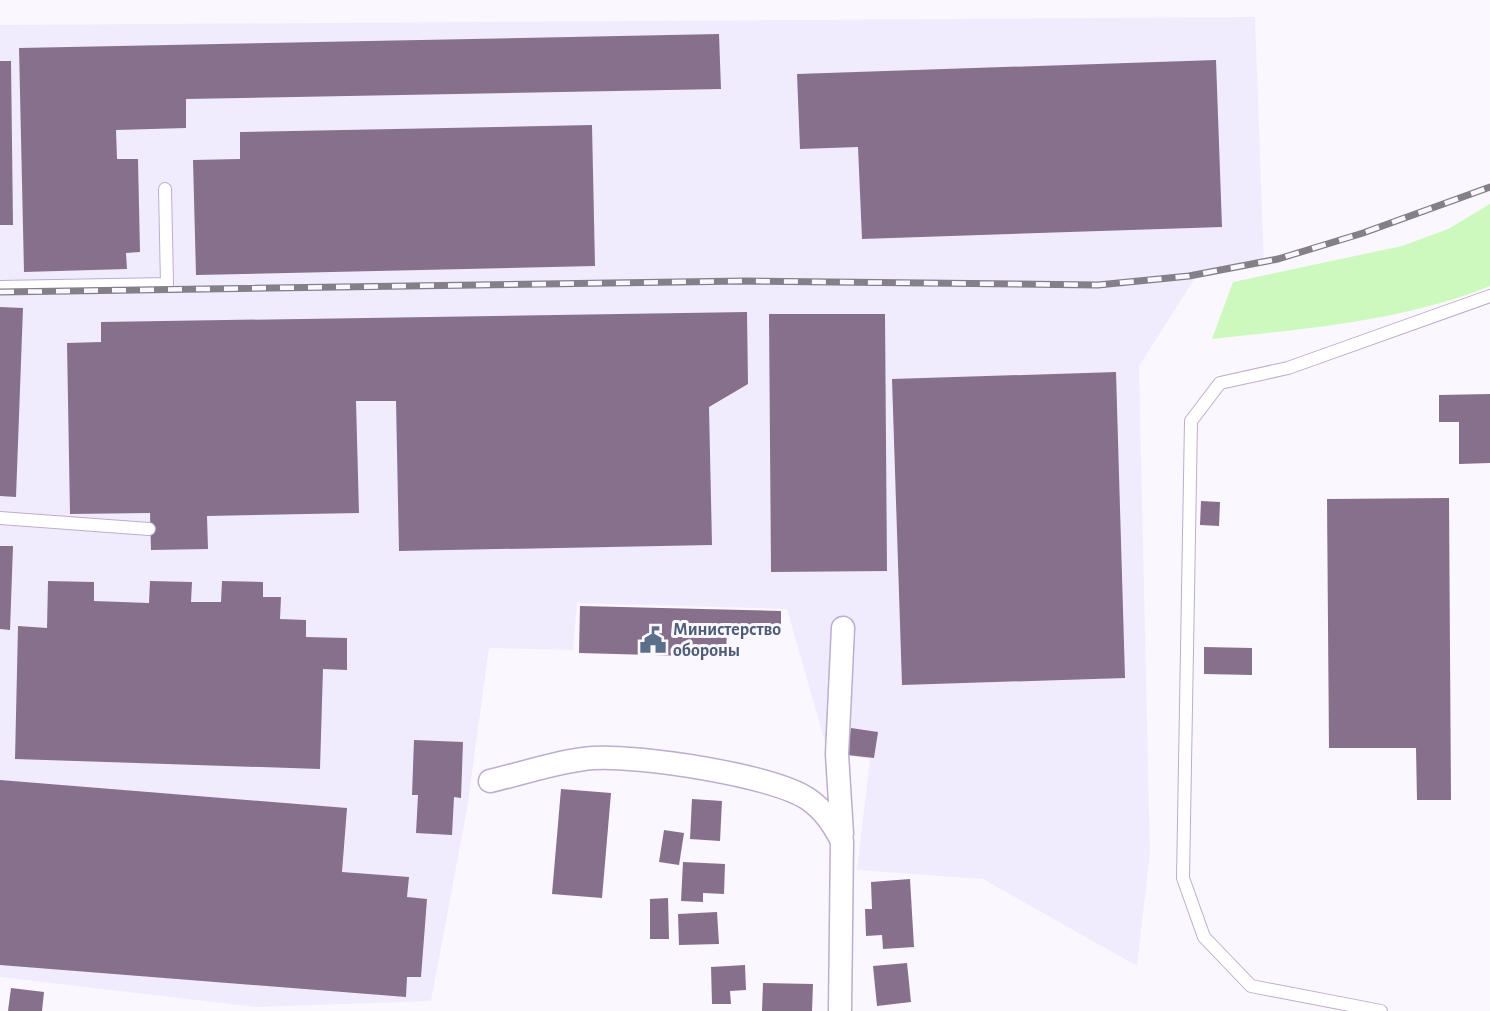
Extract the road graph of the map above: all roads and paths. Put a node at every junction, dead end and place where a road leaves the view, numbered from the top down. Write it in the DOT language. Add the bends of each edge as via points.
graph roads {
  1 [pos="165,189"];
  2 [pos="0,287"];
  3 [pos="1490,296"];
  4 [pos="0,518"];
  5 [pos="149,529"];
  6 [pos="843,628"];
  7 [pos="490,781"];
  8 [pos="842,842"];
  9 [pos="840,1011"];
  10 [pos="1382,1011"];
  1 -- 2 [label="lane" via="167,284"];
  3 -- 10 [label="lane" via="1288,368 1220,382 1191,421 1183,878 1204,937 1251,986"];
  4 -- 5 [label="lane"];
  6 -- 8 [label="street" via="837,754"];
  7 -- 8 [label="street" via="592,758 671,762 765,783 806,798 830,817"];
  8 -- 9 [label="street"];
}
